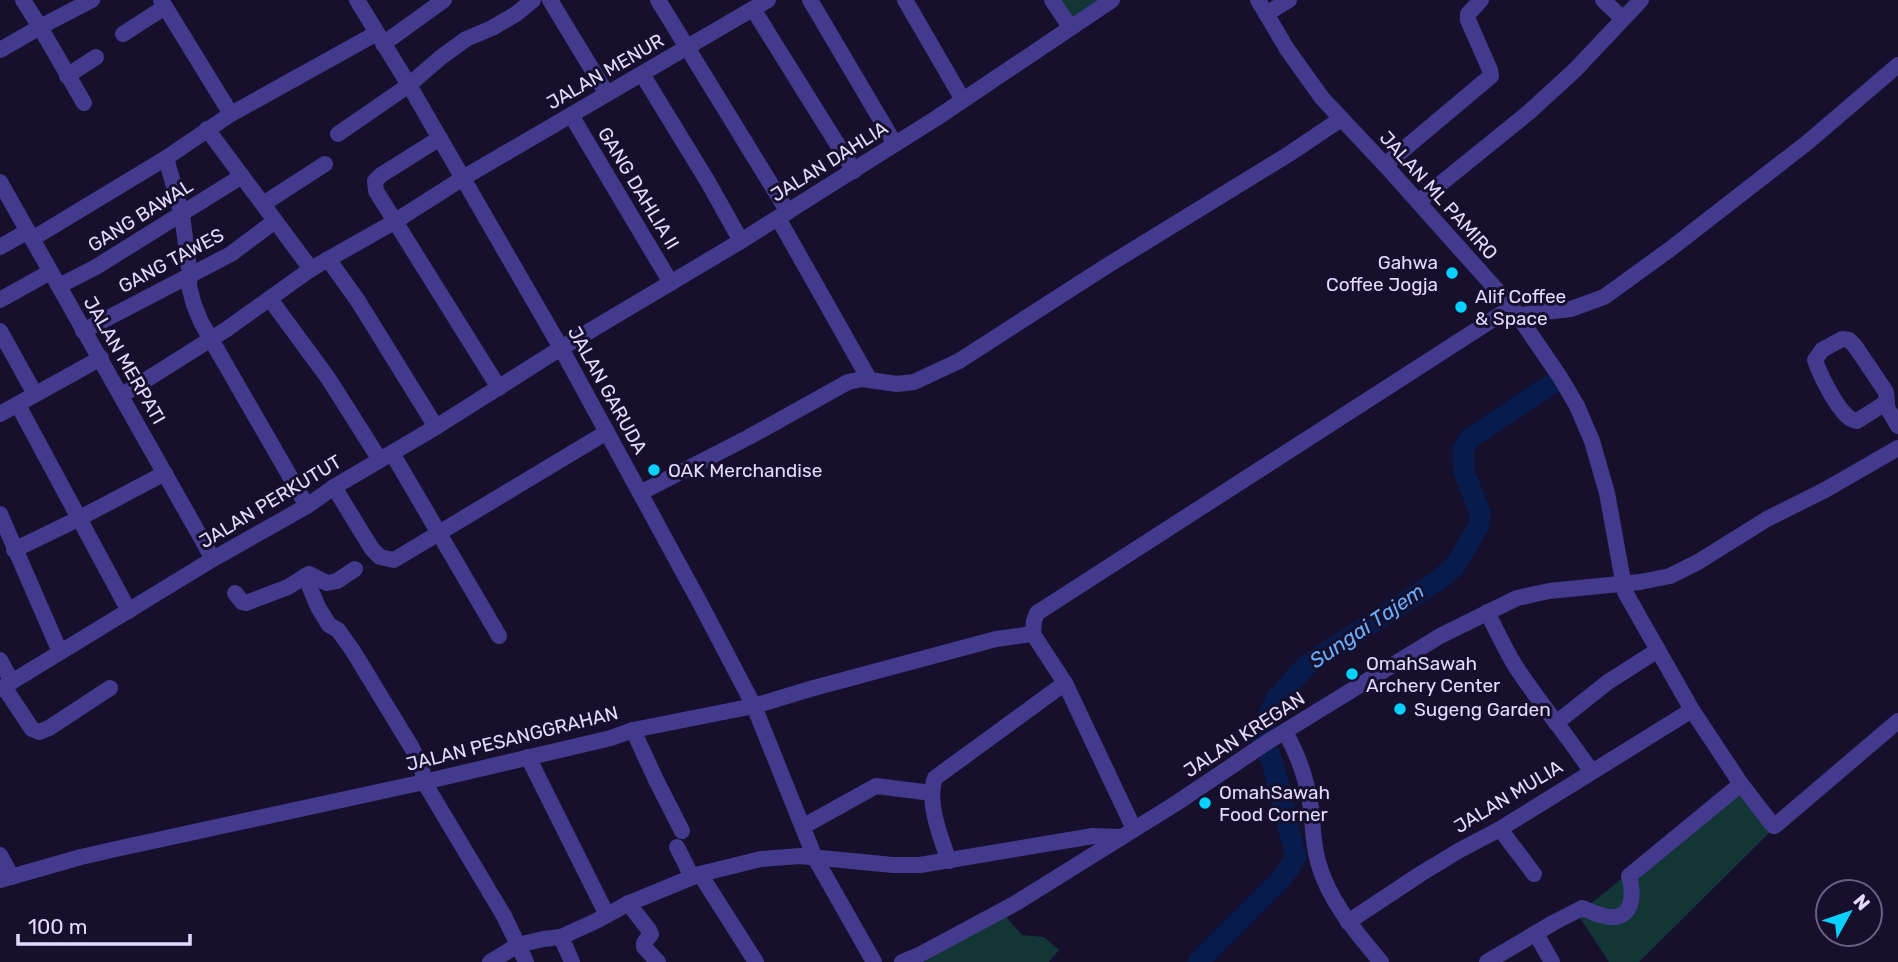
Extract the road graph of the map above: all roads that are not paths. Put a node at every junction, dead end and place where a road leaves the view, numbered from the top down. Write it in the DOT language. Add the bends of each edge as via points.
graph roads {
  1 [pos="23,0"];
  2 [pos="357,0"];
  3 [pos="444,0"];
  4 [pos="533,0"];
  5 [pos="550,0"];
  6 [pos="658,0"];
  7 [pos="768,0"];
  8 [pos="810,0"];
  9 [pos="905,0"];
  10 [pos="1052,0"];
  11 [pos="1112,0"];
  12 [pos="1289,0"];
  13 [pos="1481,0"];
  14 [pos="1603,0"];
  15 [pos="1641,0"];
  16 [pos="83,2"];
  17 [pos="163,4"];
  18 [pos="1262,7"];
  19 [pos="753,9"];
  20 [pos="1623,19"];
  21 [pos="40,27"];
  22 [pos="1070,27"];
  23 [pos="123,34"];
  24 [pos="380,38"];
  25 [pos="688,48"];
  26 [pos="0,50"];
  27 [pos="96,57"];
  28 [pos="1898,65"];
  29 [pos="642,74"];
  30 [pos="67,76"];
  31 [pos="409,85"];
  32 [pos="607,94"];
  33 [pos="963,100"];
  34 [pos="84,103"];
  35 [pos="231,114"];
  36 [pos="571,115"];
  37 [pos="1341,119"];
  38 [pos="207,129"];
  39 [pos="338,134"];
  40 [pos="440,138"];
  41 [pos="895,144"];
  42 [pos="166,158"];
  43 [pos="325,164"];
  44 [pos="1385,165"];
  45 [pos="854,171"];
  46 [pos="242,176"];
  47 [pos="463,178"];
  48 [pos="0,183"];
  49 [pos="1418,202"];
  50 [pos="263,204"];
  51 [pos="182,215"];
  52 [pos="783,215"];
  53 [pos="275,220"];
  54 [pos="394,222"];
  55 [pos="30,235"];
  56 [pos="741,241"];
  57 [pos="0,247"];
  58 [pos="328,260"];
  59 [pos="311,269"];
  60 [pos="190,275"];
  61 [pos="55,279"];
  62 [pos="671,283"];
  63 [pos="270,299"];
  64 [pos="0,300"];
  65 [pos="1515,311"];
  66 [pos="0,331"];
  67 [pos="83,331"];
  68 [pos="211,339"];
  69 [pos="562,348"];
  70 [pos="101,358"];
  71 [pos="869,379"];
  72 [pos="499,388"];
  73 [pos="34,394"];
  74 [pos="122,395"];
  75 [pos="1885,404"];
  76 [pos="18,405"];
  77 [pos="0,414"];
  78 [pos="1898,426"];
  79 [pos="436,427"];
  80 [pos="607,432"];
  81 [pos="1898,448"];
  82 [pos="386,456"];
  83 [pos="165,473"];
  84 [pos="334,487"];
  85 [pos="640,493"];
  86 [pos="307,506"];
  87 [pos="0,514"];
  88 [pos="78,519"];
  89 [pos="439,535"];
  90 [pos="14,550"];
  91 [pos="213,559"];
  92 [pos="355,569"];
  93 [pos="305,576"];
  94 [pos="1624,583"];
  95 [pos="235,593"];
  96 [pos="129,611"];
  97 [pos="1487,612"];
  98 [pos="1033,634"];
  99 [pos="499,636"];
  100 [pos="1658,650"];
  101 [pos="60,652"];
  102 [pos="0,660"];
  103 [pos="1065,683"];
  104 [pos="5,686"];
  105 [pos="110,688"];
  106 [pos="754,706"];
  107 [pos="1692,710"];
  108 [pos="1898,721"];
  109 [pos="1556,723"];
  110 [pos="634,730"];
  111 [pos="1285,732"];
  112 [pos="528,757"];
  113 [pos="1591,771"];
  114 [pos="424,782"];
  115 [pos="1741,784"];
  116 [pos="932,793"];
  117 [pos="804,826"];
  118 [pos="1500,829"];
  119 [pos="1128,833"];
  120 [pos="0,855"];
  121 [pos="815,858"];
  122 [pos="949,861"];
  123 [pos="1534,874"];
  124 [pos="696,876"];
  125 [pos="6,879"];
  126 [pos="628,903"];
  127 [pos="607,915"];
  128 [pos="1348,922"];
  129 [pos="1536,934"];
  130 [pos="561,937"];
  131 [pos="518,945"];
  132 [pos="490,962"];
  133 [pos="526,962"];
  134 [pos="572,962"];
  135 [pos="658,962"];
  136 [pos="756,962"];
  137 [pos="874,962"];
  138 [pos="902,962"];
  139 [pos="1381,962"];
  140 [pos="1487,962"];
  141 [pos="1552,962"];
  1 -- 21 [label="street"];
  2 -- 24 [label="street, JALAN GARUDA"];
  3 -- 24 [label="street"];
  4 -- 31 [label="street" via="492,28 466,39"];
  5 -- 32 [label="street"];
  6 -- 25 [label="street"];
  7 -- 19 [label="street, JALAN MENUR"];
  8 -- 41 [label="street"];
  9 -- 33 [label="street"];
  10 -- 22 [label="street"];
  11 -- 22 [label="street, JALAN DAHLIA"];
  12 -- 18 [label="street"];
  13 -- 44 [label="street" via="1468,20 1491,76"];
  14 -- 20 [label="street"];
  15 -- 20 [label="street"];
  16 -- 21 [label="street"];
  17 -- 23 [label="street"];
  17 -- 35 [label="street"];
  18 -- 37 [label="street, JALAN ML PAMIRO" via="1300,69"];
  19 -- 25 [label="street, JALAN MENUR"];
  19 -- 45 [label="street"];
  20 -- 49 [label="street" via="1528,113"];
  21 -- 26 [label="street"];
  21 -- 30 [label="street"];
  22 -- 33 [label="street, JALAN DAHLIA"];
  24 -- 31 [label="street, JALAN GARUDA"];
  24 -- 35 [label="street"];
  25 -- 29 [label="street, JALAN MENUR"];
  25 -- 52 [label="street"];
  27 -- 30 [label="street"];
  28 -- 65 [label="street" via="1808,142 1604,297 1571,309"];
  29 -- 32 [label="street, JALAN MENUR"];
  29 -- 56 [label="street"];
  30 -- 34 [label="street"];
  31 -- 39 [label="street"];
  31 -- 40 [label="street, JALAN GARUDA"];
  32 -- 36 [label="street, JALAN MENUR"];
  33 -- 41 [label="street, JALAN DAHLIA"];
  35 -- 38 [label="street"];
  36 -- 47 [label="street, JALAN MENUR"];
  36 -- 62 [label="street, GANG DAHLIA II"];
  37 -- 44 [label="street, JALAN ML PAMIRO"];
  37 -- 71 [label="street" via="959,361 914,382"];
  38 -- 42 [label="street"];
  38 -- 46 [label="street"];
  40 -- 47 [label="street, JALAN GARUDA"];
  40 -- 54 [label="street" via="375,181"];
  41 -- 45 [label="street, JALAN DAHLIA"];
  42 -- 51 [label="street"];
  42 -- 55 [label="street"];
  43 -- 50 [label="street"];
  44 -- 49 [label="street, JALAN ML PAMIRO"];
  45 -- 52 [label="street, JALAN DAHLIA"];
  46 -- 50 [label="street"];
  46 -- 51 [label="street, GANG BAWAL"];
  47 -- 54 [label="street, JALAN MENUR"];
  47 -- 69 [label="street, JALAN GARUDA"];
  48 -- 55 [label="street, JALAN MERPATI"];
  49 -- 65 [label="street, JALAN ML PAMIRO"];
  50 -- 53 [label="street"];
  51 -- 60 [label="street"];
  51 -- 61 [label="street, GANG BAWAL" via="96,267"];
  52 -- 56 [label="street, JALAN DAHLIA"];
  52 -- 71 [label="street"];
  53 -- 59 [label="street"];
  53 -- 60 [label="street, GANG TAWES" via="231,254"];
  54 -- 58 [label="street, JALAN MENUR"];
  54 -- 72 [label="street"];
  55 -- 57 [label="street"];
  55 -- 61 [label="street, JALAN MERPATI"];
  56 -- 62 [label="street, JALAN DAHLIA"];
  58 -- 59 [label="street, JALAN MENUR"];
  58 -- 79 [label="street"];
  59 -- 63 [label="street, JALAN MENUR"];
  60 -- 67 [label="street, GANG TAWES"];
  60 -- 68 [label="street" via="194,305"];
  61 -- 64 [label="street, GANG BAWAL"];
  61 -- 67 [label="street, JALAN MERPATI"];
  62 -- 69 [label="street, JALAN DAHLIA"];
  63 -- 68 [label="street, JALAN MENUR"];
  63 -- 82 [label="street"];
  65 -- 94 [label="street, JALAN ML PAMIRO" via="1560,377 1592,441"];
  65 -- 98 [label="street" via="1037,613"];
  66 -- 73 [label="street"];
  67 -- 70 [label="street, JALAN MERPATI"];
  68 -- 74 [label="street, JALAN MENUR"];
  68 -- 86 [label="street"];
  69 -- 72 [label="street, JALAN PERKUTUT"];
  69 -- 80 [label="street, JALAN GARUDA"];
  70 -- 73 [label="street"];
  70 -- 74 [label="street, JALAN MERPATI"];
  71 -- 85 [label="street" via="848,382"];
  72 -- 79 [label="street, JALAN PERKUTUT"];
  73 -- 76 [label="street"];
  74 -- 83 [label="street, JALAN MERPATI"];
  75 -- 75 [label="street" via="1860,420 1849,418 1816,363 1819,354 1842,339 1852,342 1886,392"];
  75 -- 78 [label="street"];
  76 -- 77 [label="street"];
  76 -- 88 [label="street"];
  79 -- 82 [label="street, JALAN PERKUTUT"];
  80 -- 85 [label="street, JALAN GARUDA"];
  80 -- 89 [label="street"];
  81 -- 94 [label="street, JALAN KREGAN" via="1670,576"];
  82 -- 84 [label="street, JALAN PERKUTUT"];
  82 -- 89 [label="street"];
  83 -- 88 [label="street"];
  83 -- 91 [label="street, JALAN MERPATI"];
  84 -- 86 [label="street, JALAN PERKUTUT"];
  84 -- 89 [label="street" via="380,557 399,559"];
  85 -- 106 [label="street, JALAN GARUDA"];
  86 -- 91 [label="street, JALAN PERKUTUT"];
  87 -- 90 [label="street"];
  88 -- 90 [label="street"];
  88 -- 96 [label="street"];
  89 -- 99 [label="street"];
  90 -- 101 [label="street"];
  91 -- 96 [label="street, JALAN PERKUTUT"];
  92 -- 93 [label="street" via="327,583"];
  93 -- 95 [label="street" via="246,603"];
  93 -- 114 [label="street" via="329,625 353,651 412,748"];
  94 -- 97 [label="street, JALAN KREGAN" via="1549,590"];
  94 -- 100 [label="street, JALAN ML PAMIRO"];
  96 -- 101 [label="street, JALAN PERKUTUT"];
  97 -- 109 [label="street" via="1516,667"];
  97 -- 111 [label="street, JALAN KREGAN"];
  98 -- 103 [label="street"];
  98 -- 106 [label="street, JALAN PESANGGRAHAN" via="996,639"];
  100 -- 107 [label="street, JALAN ML PAMIRO"];
  100 -- 109 [label="street"];
  101 -- 104 [label="street, JALAN PERKUTUT"];
  102 -- 104 [label="street"];
  103 -- 116 [label="street" via="938,775"];
  103 -- 119 [label="street"];
  104 -- 105 [label="street" via="32,729 39,732"];
  106 -- 110 [label="street, JALAN PESANGGRAHAN"];
  106 -- 117 [label="street, JALAN GARUDA"];
  107 -- 113 [label="street, JALAN MULIA"];
  107 -- 115 [label="street, JALAN ML PAMIRO"];
  108 -- 115 [label="street, JALAN ML PAMIRO" via="1774,826"];
  109 -- 113 [label="street"];
  110 -- 112 [label="street, JALAN PESANGGRAHAN"];
  110 -- 124 [label="street"];
  111 -- 119 [label="street, JALAN KREGAN"];
  111 -- 128 [label="street" via="1306,779 1318,865"];
  112 -- 114 [label="street, JALAN PESANGGRAHAN"];
  112 -- 127 [label="street"];
  113 -- 118 [label="street, JALAN MULIA"];
  114 -- 125 [label="street, JALAN PESANGGRAHAN" via="81,857"];
  114 -- 131 [label="street"];
  115 -- 129 [label="street" via="1629,876 1630,905 1620,915 1605,916 1583,908"];
  116 -- 117 [label="street" via="876,786"];
  116 -- 122 [label="street"];
  117 -- 121 [label="street, JALAN GARUDA"];
  118 -- 123 [label="street"];
  118 -- 128 [label="street, JALAN MULIA"];
  119 -- 122 [label="street"];
  119 -- 138 [label="street, JALAN KREGAN" via="1016,903"];
  120 -- 125 [label="street"];
  121 -- 122 [label="street" via="920,865"];
  121 -- 124 [label="street" via="761,859"];
  121 -- 137 [label="street, JALAN GARUDA"];
  124 -- 126 [label="street"];
  124 -- 136 [label="street"];
  126 -- 127 [label="street"];
  126 -- 135 [label="street" via="649,930 644,947"];
  127 -- 130 [label="street"];
  128 -- 139 [label="street"];
  129 -- 140 [label="street"];
  129 -- 141 [label="street"];
  130 -- 131 [label="street"];
  130 -- 134 [label="street"];
  131 -- 132 [label="street"];
  131 -- 133 [label="street"];
}
